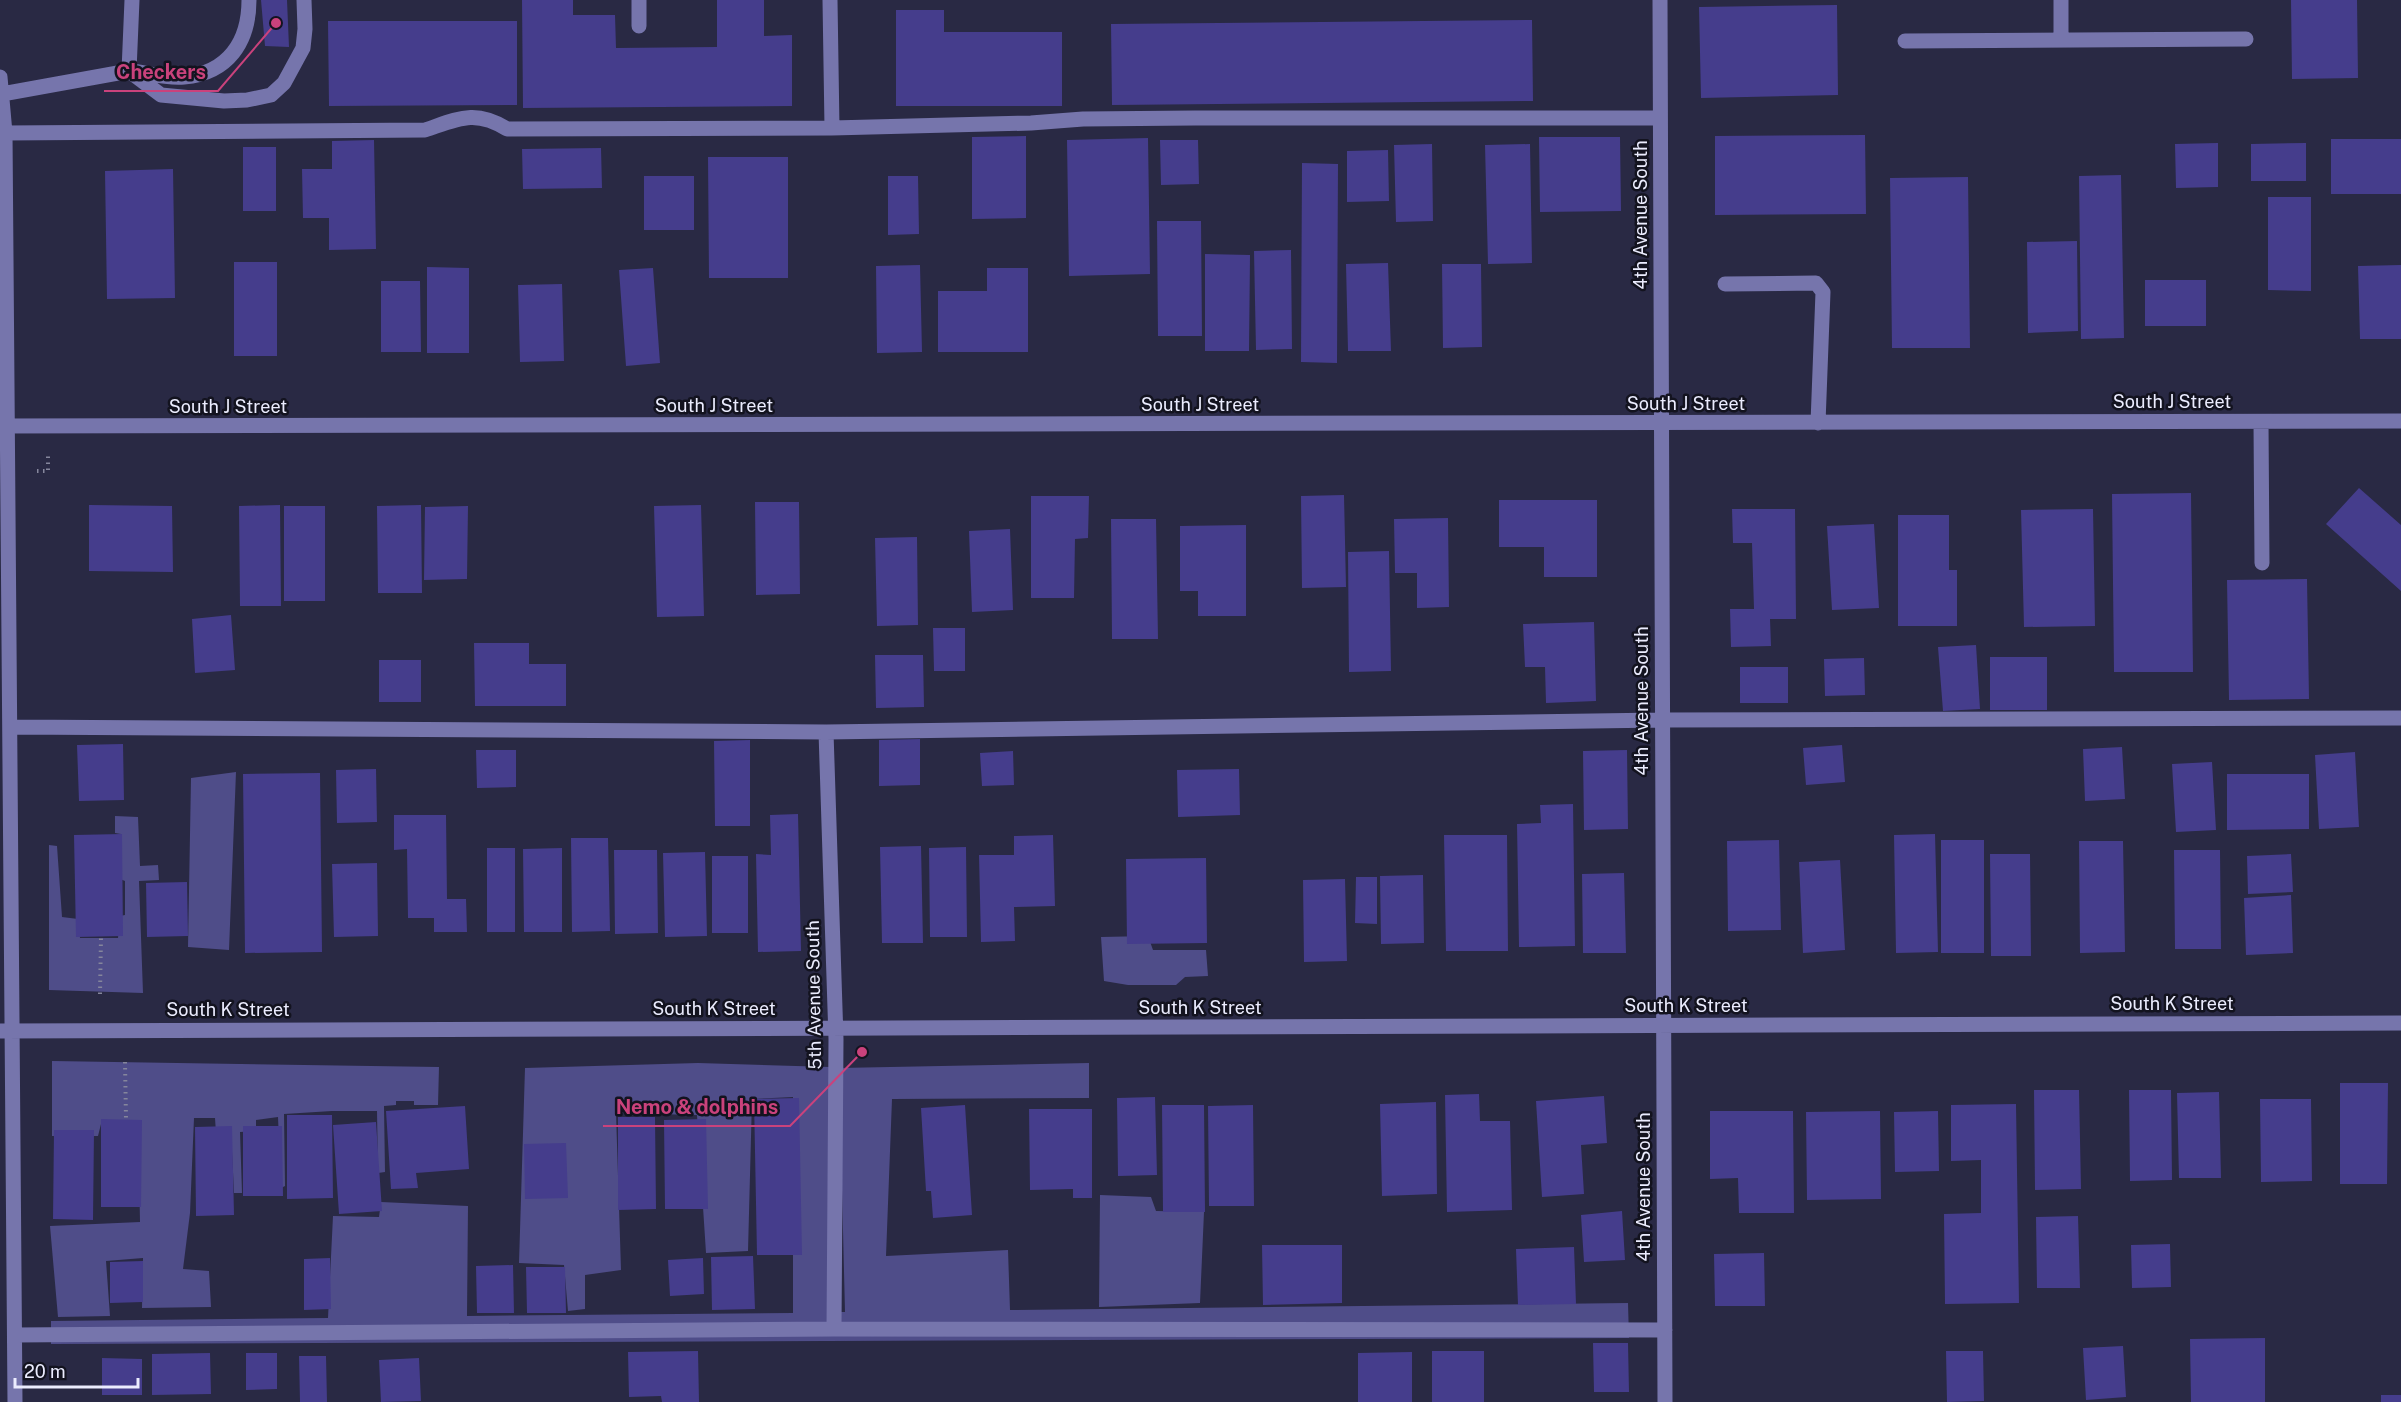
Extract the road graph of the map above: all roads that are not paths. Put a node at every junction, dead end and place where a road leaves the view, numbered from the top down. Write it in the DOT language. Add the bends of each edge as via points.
graph roads {
  1 [pos="132,0"];
  2 [pos="249,0"];
  3 [pos="304,0"];
  4 [pos="639,0"];
  5 [pos="831,0"];
  6 [pos="1660,0"];
  7 [pos="2061,0"];
  8 [pos="639,26"];
  9 [pos="2061,39"];
  10 [pos="2247,39"];
  11 [pos="1905,41"];
  12 [pos="129,71"];
  13 [pos="0,77"];
  14 [pos="2,94"];
  15 [pos="1660,118"];
  16 [pos="832,128"];
  17 [pos="5,133"];
  18 [pos="1725,284"];
  19 [pos="2401,421"];
  20 [pos="2261,422"];
  21 [pos="1818,423"];
  22 [pos="1660,424"];
  23 [pos="5,426"];
  24 [pos="2262,563"];
  25 [pos="2401,718"];
  26 [pos="1661,720"];
  27 [pos="12,728"];
  28 [pos="826,732"];
  29 [pos="2401,1023"];
  30 [pos="1662,1026"];
  31 [pos="835,1029"];
  32 [pos="8,1030"];
  33 [pos="834,1329"];
  34 [pos="1665,1330"];
  35 [pos="15,1335"];
  36 [pos="15,1402"];
  37 [pos="1665,1402"];
  1 -- 12 [label="street"];
  2 -- 12 [label="street" via="242,37 232,56 218,68 183,78"];
  3 -- 12 [label="street" via="303,48 284,83 272,95 224,101 161,95"];
  4 -- 8 [label="street"];
  5 -- 16 [label="street"];
  6 -- 15 [label="street, 4th Avenue South"];
  7 -- 9 [label="street"];
  9 -- 10 [label="street"];
  9 -- 11 [label="street"];
  12 -- 14 [label="street"];
  13 -- 14 [label="street"];
  14 -- 17 [label="street"];
  15 -- 16 [label="street" via="1195,118"];
  15 -- 22 [label="street, 4th Avenue South"];
  16 -- 17 [label="street" via="507,129 494,121 467,116 425,130"];
  17 -- 23 [label="street"];
  18 -- 21 [label="street" via="1820,287 1823,292"];
  19 -- 20 [label="street, South J Street"];
  20 -- 21 [label="street, South J Street"];
  20 -- 24 [label="street"];
  21 -- 22 [label="street, South J Street"];
  22 -- 23 [label="street, South J Street"];
  22 -- 26 [label="street, 4th Avenue South"];
  23 -- 27 [label="street"];
  25 -- 26 [label="street"];
  26 -- 28 [label="street"];
  26 -- 30 [label="street, 4th Avenue South"];
  27 -- 28 [label="street"];
  27 -- 32 [label="street"];
  28 -- 31 [label="street, 5th Avenue South"];
  29 -- 30 [label="street, South K Street"];
  30 -- 31 [label="street, South K Street"];
  30 -- 34 [label="street, 4th Avenue South"];
  31 -- 32 [label="street, South K Street"];
  31 -- 33 [label="street, 5th Avenue South"];
  32 -- 35 [label="street"];
  33 -- 34 [label="street"];
  33 -- 35 [label="street"];
  34 -- 37 [label="street, 4th Avenue South"];
  35 -- 36 [label="street"];
}
